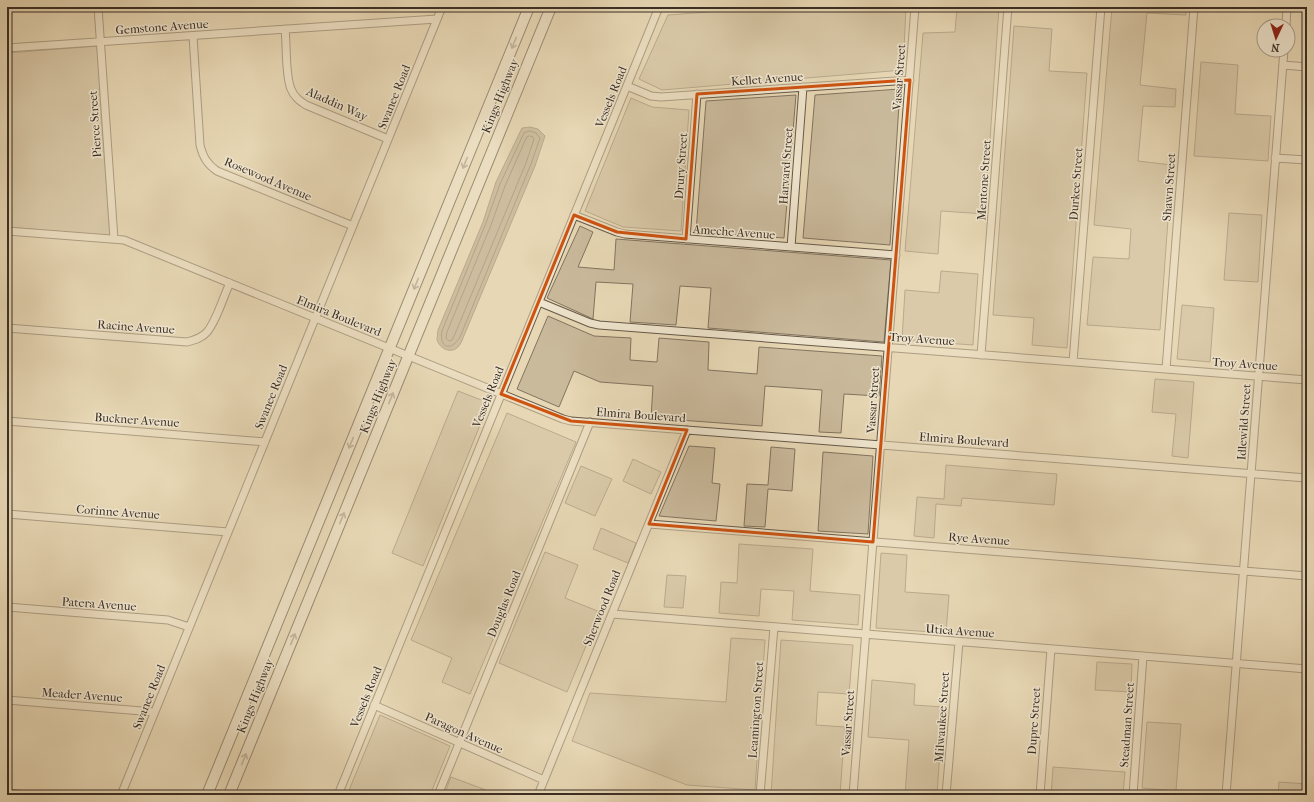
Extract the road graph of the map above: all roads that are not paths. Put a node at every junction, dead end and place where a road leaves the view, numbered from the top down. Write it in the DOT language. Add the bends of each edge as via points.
graph roads {
  1 [pos="98,7"];
  2 [pos="442,7"];
  3 [pos="529,7"];
  4 [pos="550,7"];
  5 [pos="660,7"];
  6 [pos="915,7"];
  7 [pos="1008,7"];
  8 [pos="1101,7"];
  9 [pos="1194,7"];
  10 [pos="1287,7"];
  11 [pos="1286,18"];
  12 [pos="437,19"];
  13 [pos="285,29"];
  14 [pos="193,36"];
  15 [pos="100,42"];
  16 [pos="7,48"];
  17 [pos="1283,58"];
  18 [pos="1282,65"];
  19 [pos="1307,67"];
  20 [pos="910,80"];
  21 [pos="627,86"];
  22 [pos="803,87"];
  23 [pos="698,94"];
  24 [pos="388,139"];
  25 [pos="1275,158"];
  26 [pos="1307,160"];
  27 [pos="574,215"];
  28 [pos="353,226"];
  29 [pos="7,231"];
  30 [pos="114,239"];
  31 [pos="686,239"];
  32 [pos="791,247"];
  33 [pos="896,255"];
  34 [pos="230,283"];
  35 [pos="539,302"];
  36 [pos="315,318"];
  37 [pos="7,328"];
  38 [pos="390,348"];
  39 [pos="888,348"];
  40 [pos="981,355"];
  41 [pos="408,356"];
  42 [pos="1073,362"];
  43 [pos="1166,369"];
  44 [pos="1258,377"];
  45 [pos="1307,380"];
  46 [pos="501,394"];
  47 [pos="7,421"];
  48 [pos="590,422"];
  49 [pos="687,430"];
  50 [pos="265,442"];
  51 [pos="881,445"];
  52 [pos="1251,474"];
  53 [pos="1307,478"];
  54 [pos="7,514"];
  55 [pos="648,524"];
  56 [pos="228,532"];
  57 [pos="873,542"];
  58 [pos="1243,571"];
  59 [pos="1307,576"];
  60 [pos="7,607"];
  61 [pos="612,614"];
  62 [pos="189,627"];
  63 [pos="774,627"];
  64 [pos="866,634"];
  65 [pos="958,642"];
  66 [pos="1051,649"];
  67 [pos="1143,656"];
  68 [pos="1236,663"];
  69 [pos="1307,669"];
  70 [pos="7,700"];
  71 [pos="374,705"];
  72 [pos="154,712"];
  73 [pos="459,743"];
  74 [pos="544,780"];
  75 [pos="7,794"];
  76 [pos="27,795"];
  77 [pos="120,795"];
  78 [pos="207,795"];
  79 [pos="229,795"];
  80 [pos="338,795"];
  81 [pos="438,795"];
  82 [pos="538,795"];
  83 [pos="760,795"];
  84 [pos="853,795"];
  85 [pos="946,795"];
  86 [pos="1040,795"];
  87 [pos="1133,795"];
  88 [pos="1226,795"];
  1 -- 15 [label="street, Pierce Street"];
  2 -- 12 [label="street, Swanee Road"];
  3 -- 38 [label="main road, Kings Highway, one-way"];
  4 -- 41 [label="main road, Kings Highway"];
  5 -- 21 [label="street, Vessels Road"];
  6 -- 20 [label="street, Vassar Street"];
  7 -- 40 [label="street, Mentone Street"];
  8 -- 42 [label="street, Durkee Street"];
  9 -- 43 [label="street, Shawn Street"];
  10 -- 11 [label="street"];
  12 -- 13 [label="street, Gemstone Avenue"];
  12 -- 24 [label="street, Swanee Road"];
  13 -- 14 [label="street, Gemstone Avenue"];
  13 -- 24 [label="street, Aladdin Way" via="289,80 291,90 297,99"];
  14 -- 15 [label="street, Gemstone Avenue"];
  14 -- 28 [label="street, Rosewood Avenue" via="200,145 209,164 217,171"];
  15 -- 16 [label="street, Gemstone Avenue"];
  15 -- 30 [label="street, Pierce Street"];
  17 -- 18 [label="street, Idlewild Street"];
  18 -- 19 [label="street"];
  18 -- 25 [label="street, Idlewild Street"];
  20 -- 22 [label="street, Kellet Avenue"];
  20 -- 33 [label="street, Vassar Street"];
  21 -- 23 [label="street, Kellet Avenue" via="651,96"];
  21 -- 27 [label="street, Vessels Road"];
  22 -- 23 [label="street, Kellet Avenue"];
  22 -- 32 [label="street, Harvard Street"];
  23 -- 31 [label="street, Drury Street"];
  24 -- 28 [label="street, Swanee Road"];
  25 -- 26 [label="street"];
  25 -- 44 [label="street, Idlewild Street"];
  27 -- 31 [label="street, Ameche Avenue" via="625,234"];
  27 -- 35 [label="street, Vessels Road"];
  28 -- 36 [label="street, Swanee Road"];
  29 -- 30 [label="street, Elmira Boulevard"];
  30 -- 34 [label="street, Elmira Boulevard" via="124,240"];
  31 -- 32 [label="street, Ameche Avenue"];
  32 -- 33 [label="street, Ameche Avenue"];
  33 -- 39 [label="street, Vassar Street"];
  34 -- 36 [label="street, Elmira Boulevard"];
  34 -- 37 [label="street, Racine Avenue" via="207,333 188,342"];
  35 -- 39 [label="street, Troy Avenue" via="599,325"];
  35 -- 46 [label="street, Vessels Road"];
  36 -- 38 [label="street, Elmira Boulevard"];
  36 -- 50 [label="street, Swanee Road"];
  38 -- 41 [label="street, Elmira Boulevard"];
  38 -- 78 [label="main road, Kings Highway, one-way"];
  39 -- 40 [label="street, Troy Avenue"];
  39 -- 51 [label="street, Vassar Street"];
  40 -- 42 [label="street, Troy Avenue"];
  41 -- 46 [label="street, Elmira Boulevard"];
  79 -- 41 [label="main road, Kings Highway, one-way"];
  42 -- 43 [label="street, Troy Avenue"];
  43 -- 44 [label="street, Troy Avenue"];
  44 -- 45 [label="street, Troy Avenue"];
  44 -- 52 [label="street, Idlewild Street"];
  46 -- 48 [label="street, Elmira Boulevard" via="563,419"];
  46 -- 71 [label="street, Vessels Road"];
  47 -- 50 [label="street, Buckner Avenue"];
  48 -- 49 [label="street, Elmira Boulevard"];
  48 -- 73 [label="street, Douglas Road"];
  49 -- 51 [label="street, Elmira Boulevard"];
  49 -- 55 [label="street, Sherwood Road"];
  50 -- 56 [label="street, Swanee Road"];
  51 -- 52 [label="street, Elmira Boulevard"];
  51 -- 57 [label="street, Vassar Street"];
  52 -- 53 [label="street, Elmira Boulevard"];
  52 -- 58 [label="street, Idlewild Street"];
  54 -- 56 [label="street, Corinne Avenue"];
  55 -- 57 [label="street, Rye Avenue"];
  55 -- 61 [label="street, Sherwood Road"];
  56 -- 62 [label="street, Swanee Road"];
  57 -- 58 [label="street, Rye Avenue"];
  57 -- 64 [label="street, Vassar Street"];
  58 -- 59 [label="street, Rye Avenue"];
  58 -- 68 [label="street, Idlewild Street"];
  60 -- 62 [label="street, Patera Avenue" via="168,620"];
  61 -- 63 [label="street, Utica Avenue"];
  61 -- 74 [label="street, Sherwood Road"];
  62 -- 72 [label="street, Swanee Road"];
  63 -- 64 [label="street, Utica Avenue"];
  63 -- 83 [label="street, Leamington Street"];
  64 -- 65 [label="street, Utica Avenue"];
  64 -- 84 [label="street, Vassar Street"];
  65 -- 66 [label="street, Utica Avenue"];
  65 -- 85 [label="street, Milwaukee Street"];
  66 -- 67 [label="street, Utica Avenue"];
  66 -- 86 [label="street, Dupre Street"];
  67 -- 68 [label="street, Utica Avenue"];
  67 -- 87 [label="street, Steadman Street"];
  68 -- 69 [label="street, Utica Avenue"];
  68 -- 88 [label="street, Idlewild Street"];
  70 -- 72 [label="street, Meader Avenue"];
  71 -- 73 [label="street, Paragon Avenue"];
  71 -- 80 [label="street, Vessels Road"];
  72 -- 77 [label="street, Swanee Road"];
  73 -- 74 [label="street, Paragon Avenue"];
  73 -- 81 [label="street, Douglas Road"];
  74 -- 82 [label="street, Sherwood Road"];
  75 -- 76 [label="street"];
}
